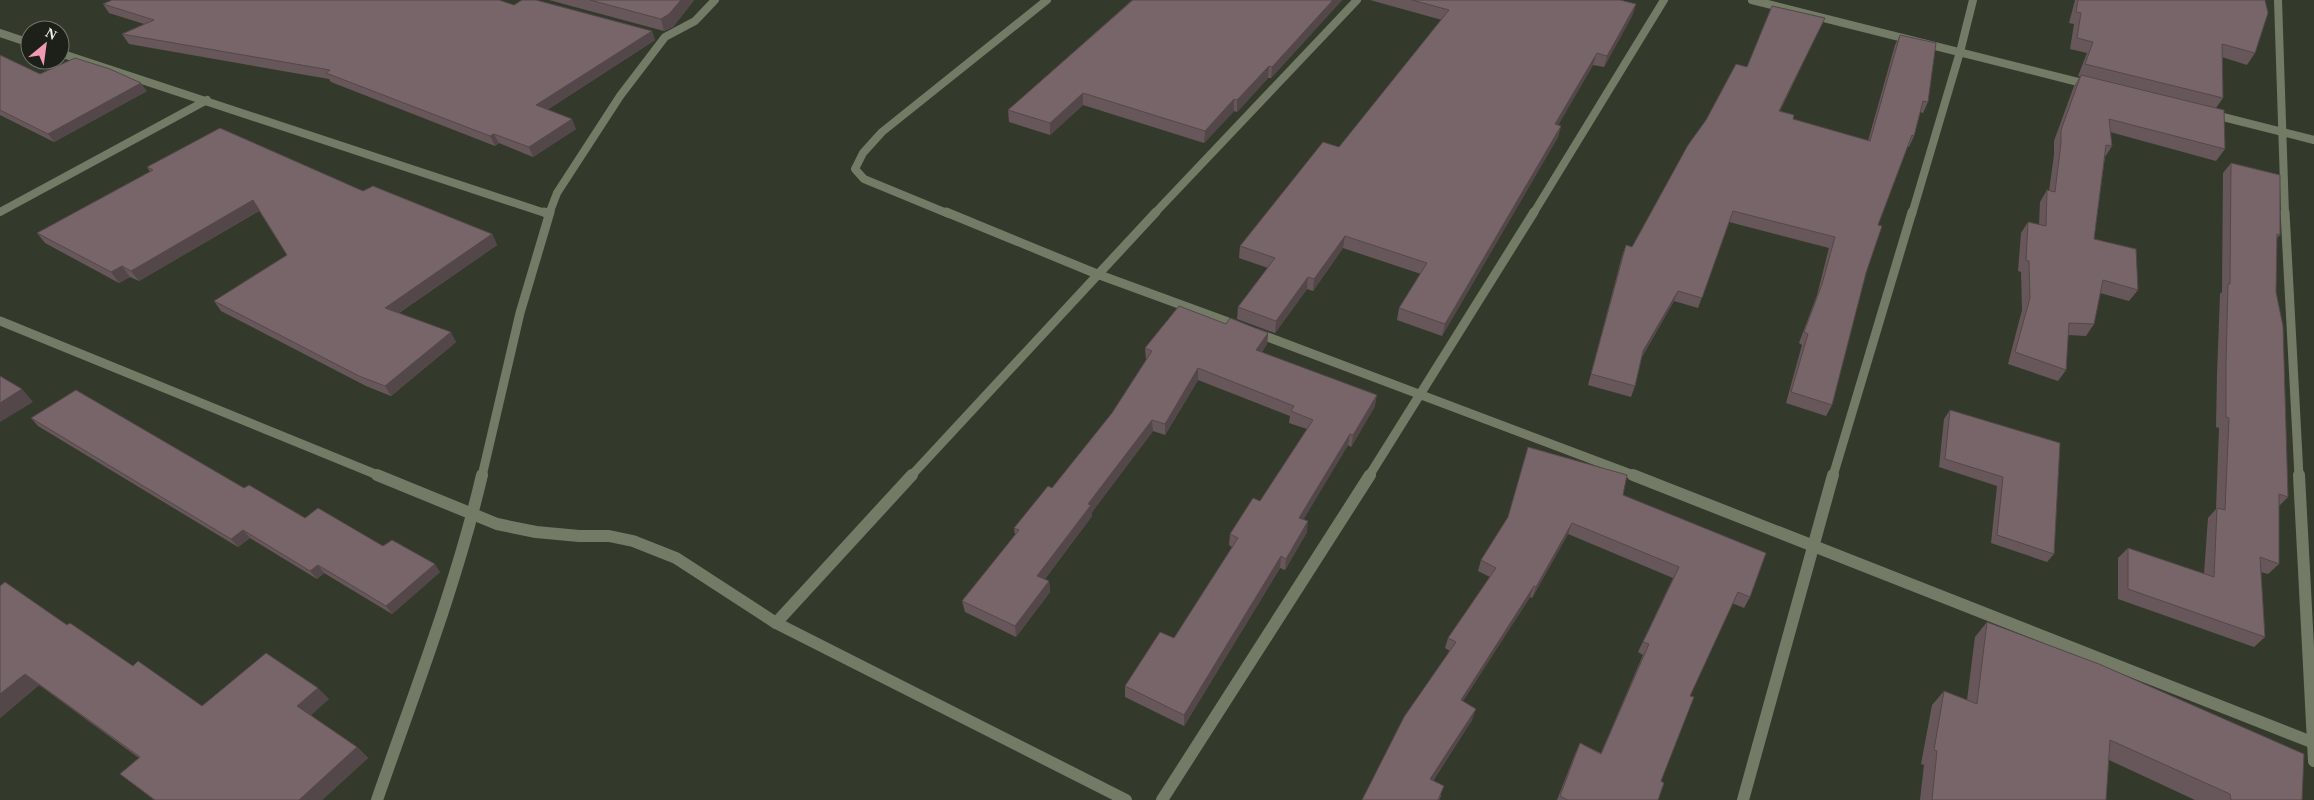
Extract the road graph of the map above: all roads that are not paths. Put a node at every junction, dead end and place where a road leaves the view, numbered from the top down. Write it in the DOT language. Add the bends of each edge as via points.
graph roads {
  1 [pos="715,0"];
  2 [pos="1047,0"];
  3 [pos="1357,0"];
  4 [pos="1664,0"];
  5 [pos="1752,0"];
  6 [pos="1974,0"];
  7 [pos="2278,0"];
  8 [pos="0,33"];
  9 [pos="20,40"];
  10 [pos="1960,52"];
  11 [pos="70,56"];
  12 [pos="2102,88"];
  13 [pos="207,100"];
  14 [pos="2206,113"];
  15 [pos="2281,132"];
  16 [pos="2314,140"];
  17 [pos="0,212"];
  18 [pos="549,214"];
  19 [pos="1097,274"];
  20 [pos="0,321"];
  21 [pos="1422,394"];
  22 [pos="473,514"];
  23 [pos="1812,544"];
  24 [pos="776,623"];
  25 [pos="2313,743"];
  26 [pos="2314,761"];
  27 [pos="377,800"];
  28 [pos="1126,800"];
  29 [pos="1162,800"];
  30 [pos="1744,800"];
  1 -- 18 [label="street" via="695,21 660,35 557,193"];
  2 -- 19 [label="street" via="882,132 863,153 855,169 864,179"];
  3 -- 19 [label="street"];
  4 -- 21 [label="street"];
  5 -- 10 [label="street"];
  6 -- 10 [label="street"];
  7 -- 15 [label="street"];
  8 -- 9 [label="street"];
  10 -- 12 [label="street"];
  10 -- 23 [label="street"];
  11 -- 13 [label="street"];
  13 -- 17 [label="street"];
  13 -- 18 [label="street"];
  14 -- 15 [label="street"];
  15 -- 16 [label="street"];
  15 -- 25 [label="street"];
  18 -- 22 [label="street" via="520,313"];
  19 -- 21 [label="street"];
  19 -- 24 [label="street"];
  20 -- 22 [label="street"];
  21 -- 23 [label="street"];
  21 -- 29 [label="street"];
  22 -- 24 [label="street" via="497,524 536,532 609,536 633,541 676,558"];
  22 -- 27 [label="street"];
  23 -- 25 [label="street"];
  23 -- 30 [label="street"];
  24 -- 28 [label="street"];
  25 -- 26 [label="street"];
}
